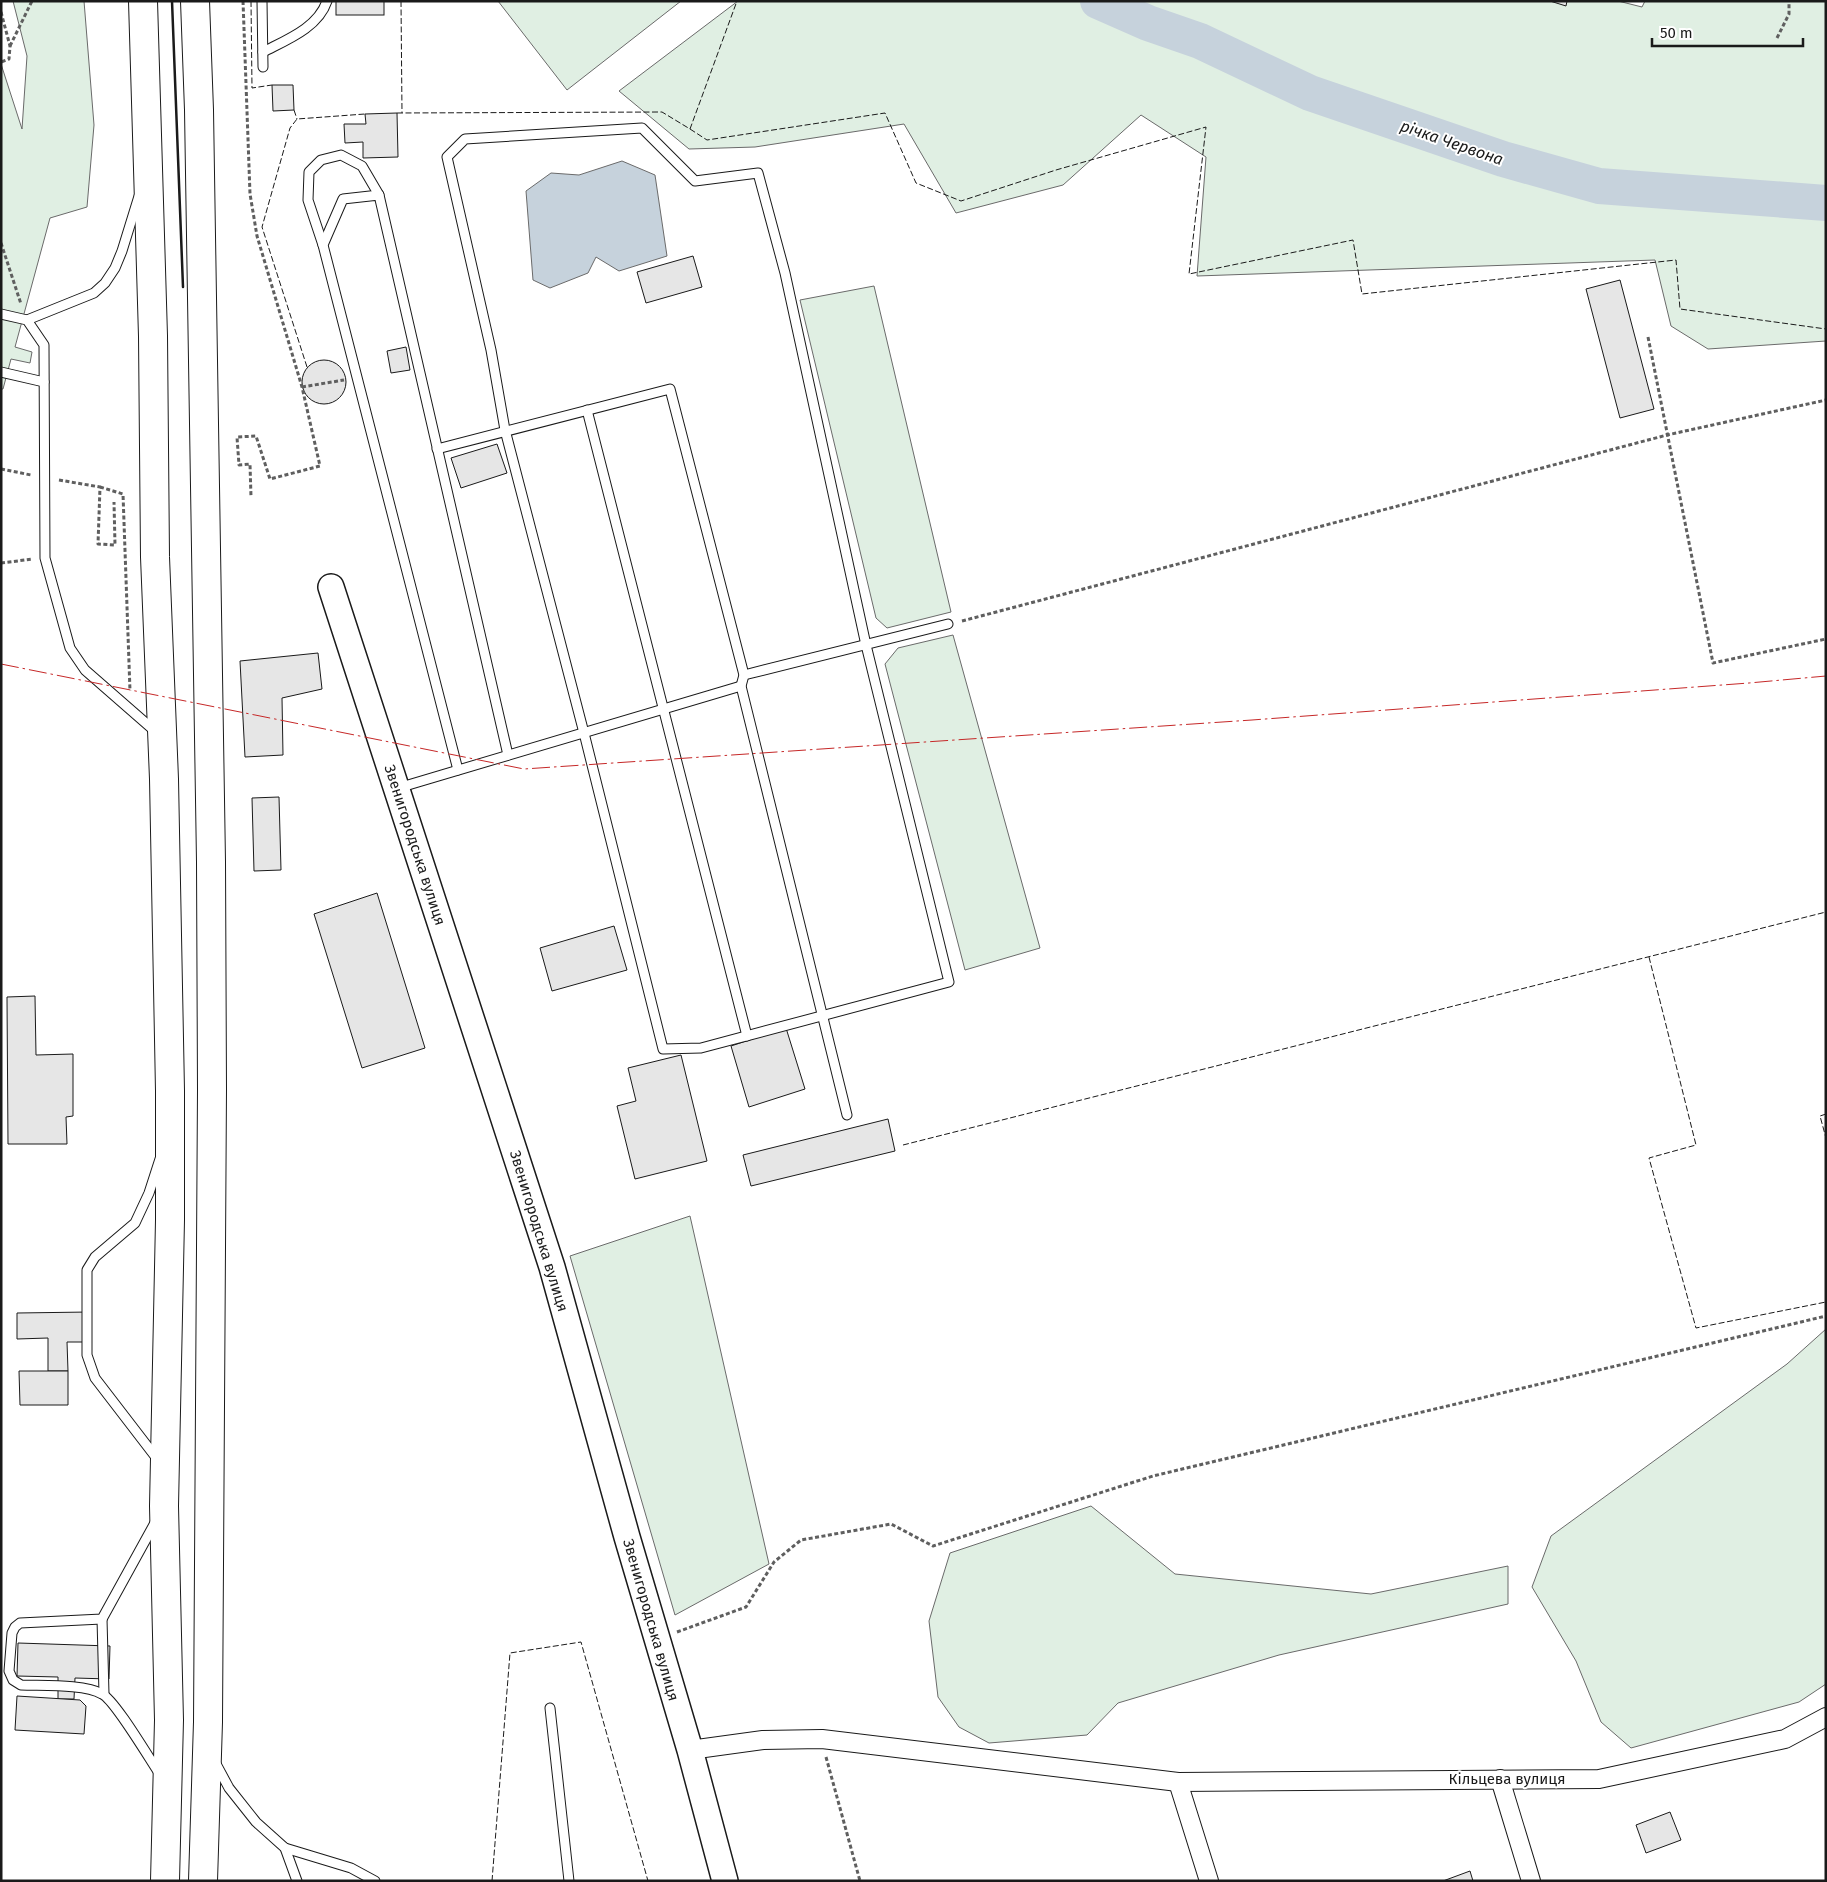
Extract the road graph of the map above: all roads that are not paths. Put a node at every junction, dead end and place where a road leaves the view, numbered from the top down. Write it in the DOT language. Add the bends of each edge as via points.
graph roads {
  1 [pos="144,1"];
  2 [pos="195,1"];
  3 [pos="262,1"];
  4 [pos="327,1"];
  5 [pos="263,52"];
  6 [pos="264,67"];
  7 [pos="148,168"];
  8 [pos="379,195"];
  9 [pos="323,245"];
  10 [pos="1,314"];
  11 [pos="27,320"];
  12 [pos="1,372"];
  13 [pos="44,382"];
  14 [pos="587,410"];
  15 [pos="505,430"];
  16 [pos="437,449"];
  17 [pos="331,587"];
  18 [pos="948,624"];
  19 [pos="866,645"];
  20 [pos="744,675"];
  21 [pos="740,686"];
  22 [pos="663,709"];
  23 [pos="584,733"];
  24 [pos="163,738"];
  25 [pos="508,755"];
  26 [pos="458,770"];
  27 [pos="397,789"];
  28 [pos="822,1016"];
  29 [pos="746,1036"];
  30 [pos="847,1115"];
  31 [pos="170,1125"];
  32 [pos="165,1470"];
  33 [pos="164,1506"];
  34 [pos="102,1619"];
  35 [pos="104,1694"];
  36 [pos="550,1708"];
  37 [pos="1826,1717"];
  38 [pos="207,1749"];
  39 [pos="690,1750"];
  40 [pos="1500,1779"];
  41 [pos="1178,1782"];
  42 [pos="167,1786"];
  43 [pos="286,1848"];
  44 [pos="165,1881"];
  45 [pos="203,1881"];
  46 [pos="297,1881"];
  47 [pos="375,1881"];
  48 [pos="569,1881"];
  49 [pos="725,1881"];
  50 [pos="1209,1881"];
  51 [pos="1531,1881"];
  1 -- 7 [label="highway"];
  2 -- 38 [label="highway" via="211,862"];
  3 -- 5 [label="lane"];
  4 -- 5 [label="lane" via="320,15 303,30"];
  5 -- 6 [label="lane"];
  7 -- 11 [label="lane" via="122,251 105,283 94,293"];
  7 -- 24 [label="highway" via="155,557"];
  8 -- 9 [label="lane" via="343,199"];
  8 -- 9 [label="lane" via="362,166 341,155 321,160 309,172 308,200"];
  8 -- 16 [label="lane"];
  9 -- 26 [label="lane"];
  10 -- 11 [label="lane"];
  11 -- 13 [label="lane" via="44,345"];
  12 -- 13 [label="lane"];
  13 -- 24 [label="lane" via="45,558 70,648 85,670"];
  14 -- 15 [label="lane"];
  14 -- 20 [label="lane" via="670,389"];
  14 -- 22 [label="lane"];
  15 -- 16 [label="lane"];
  15 -- 19 [label="lane" via="491,350 447,157 465,139 642,128 695,181 758,173 785,273"];
  15 -- 23 [label="lane"];
  16 -- 25 [label="lane"];
  17 -- 27 [label="street, Звенигородська вулиця"];
  18 -- 19 [label="lane"];
  19 -- 20 [label="lane"];
  19 -- 28 [label="lane" via="949,982"];
  20 -- 21 [label="lane"];
  21 -- 22 [label="lane"];
  21 -- 28 [label="lane"];
  22 -- 23 [label="lane"];
  22 -- 29 [label="lane"];
  23 -- 25 [label="lane"];
  23 -- 29 [label="lane" via="663,1049 701,1048"];
  24 -- 31 [label="highway"];
  25 -- 26 [label="lane"];
  26 -- 27 [label="lane"];
  27 -- 39 [label="street, Звенигородська вулиця" via="552,1267"];
  28 -- 29 [label="lane"];
  28 -- 30 [label="lane"];
  31 -- 32 [label="highway"];
  31 -- 32 [label="lane" via="149,1193 135,1223 95,1256 87,1270 87,1355 95,1378"];
  32 -- 33 [label="highway"];
  33 -- 34 [label="lane"];
  33 -- 42 [label="highway" via="169,1720"];
  34 -- 35 [label="lane"];
  34 -- 35 [label="lane" via="20,1623 12,1633 9,1671 13,1680 21,1685 90,1689"];
  35 -- 42 [label="lane"];
  36 -- 48 [label="lane"];
  37 -- 40 [label="street, Кільцева вулиця" via="1785,1739 1599,1779"];
  38 -- 43 [label="lane" via="230,1788 256,1822"];
  38 -- 45 [label="highway"];
  39 -- 41 [label="street, Кільцева вулиця" via="763,1740 822,1739"];
  39 -- 49 [label="street, Звенигородська вулиця"];
  40 -- 41 [label="street, Кільцева вулиця"];
  40 -- 51 [label="street"];
  41 -- 50 [label="street"];
  42 -- 44 [label="highway"];
  43 -- 46 [label="lane"];
  43 -- 47 [label="lane" via="351,1868"];
}
